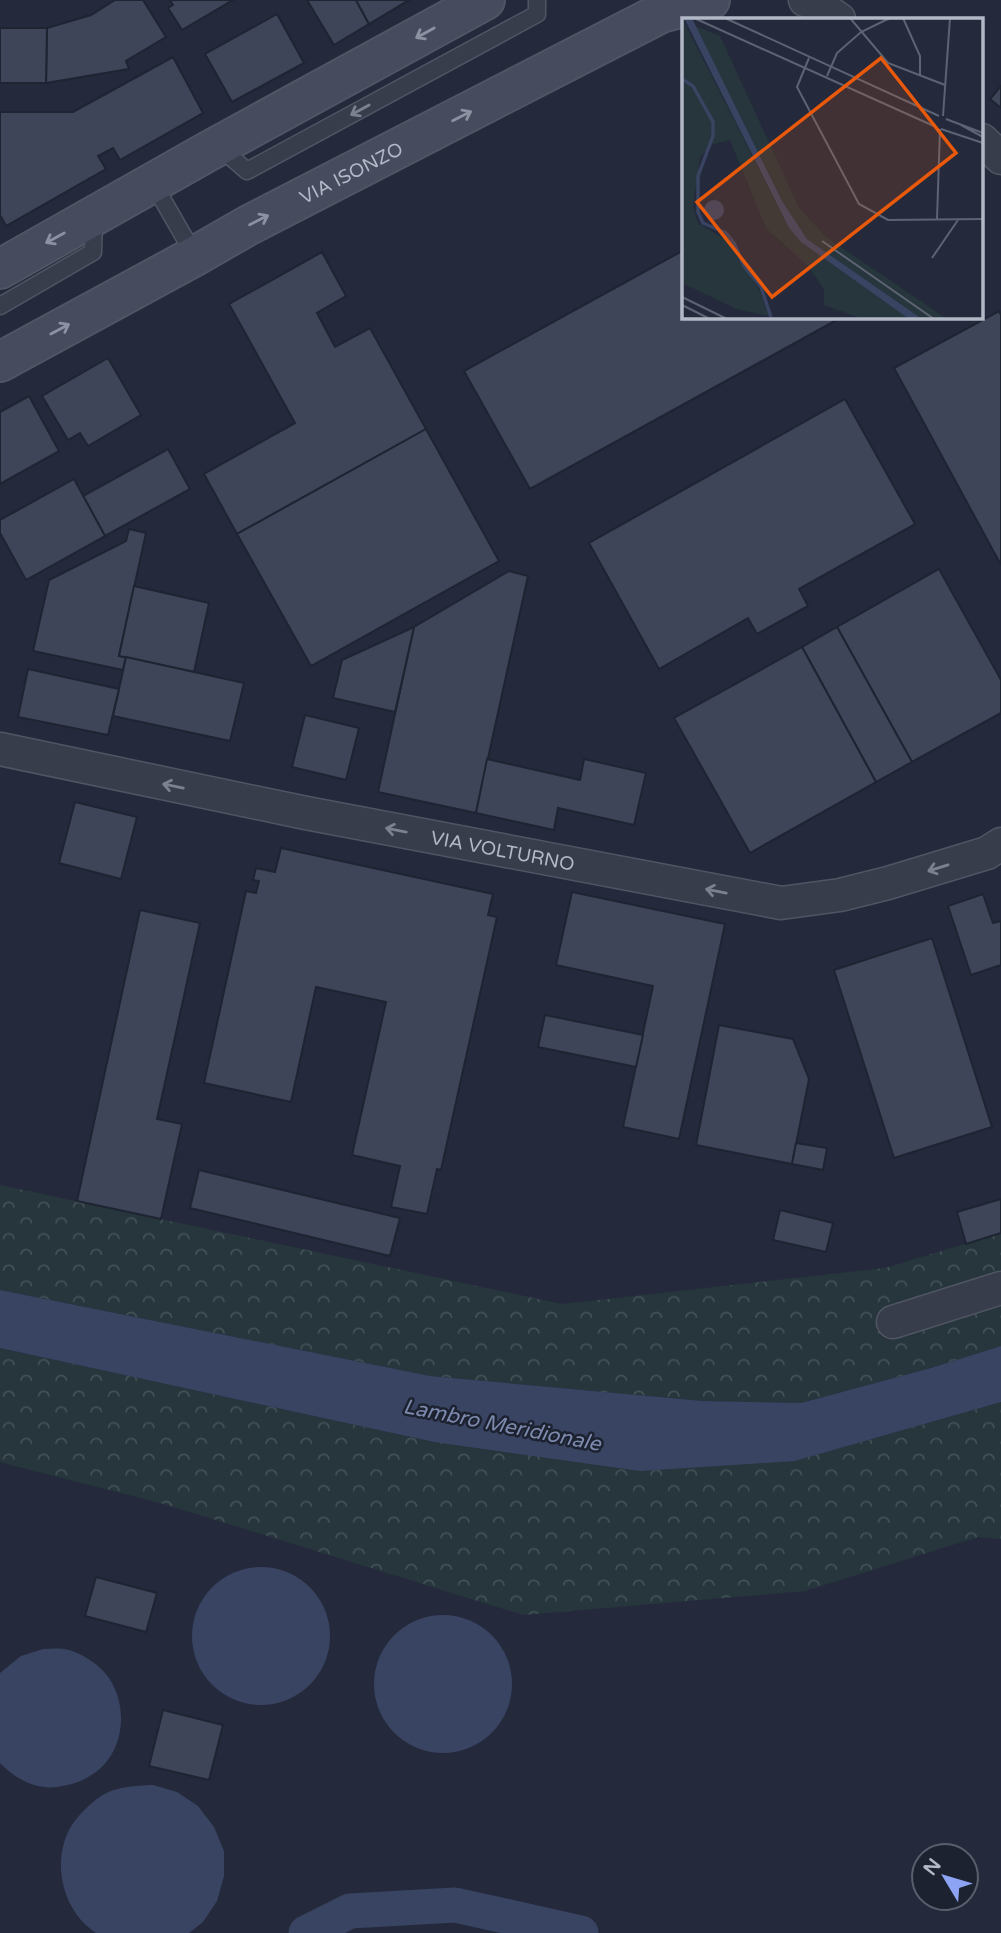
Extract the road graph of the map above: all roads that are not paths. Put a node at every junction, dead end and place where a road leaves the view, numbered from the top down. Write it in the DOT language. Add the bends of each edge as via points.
graph roads {
  1 [pos="485,0"];
  2 [pos="537,0"];
  3 [pos="710,0"];
  4 [pos="805,0"];
  5 [pos="838,18"];
  6 [pos="984,142"];
  7 [pos="218,146"];
  8 [pos="1001,158"];
  9 [pos="153,183"];
  10 [pos="94,217"];
  11 [pos="195,256"];
  12 [pos="0,269"];
  13 [pos="0,306"];
  14 [pos="0,362"];
  15 [pos="0,749"];
  16 [pos="1001,844"];
  17 [pos="1001,1288"];
  18 [pos="893,1322"];
  1 -- 7 [label="main road, one-way"];
  2 -- 7 [label="lane, one-way" via="537,14 247,172"];
  11 -- 3 [label="main road, VIA ISONZO, one-way" via="662,13"];
  4 -- 5 [label="street"];
  6 -- 8 [label="street"];
  7 -- 9 [label="main road"];
  9 -- 10 [label="main road"];
  9 -- 11 [label="lane"];
  10 -- 12 [label="main road, one-way"];
  10 -- 13 [label="lane" via="93,252"];
  14 -- 11 [label="main road, VIA ISONZO, one-way"];
  16 -- 15 [label="street, VIA VOLTURNO, one-way" via="987,853 888,883 781,903 306,813"];
  17 -- 18 [label="street"];
}
